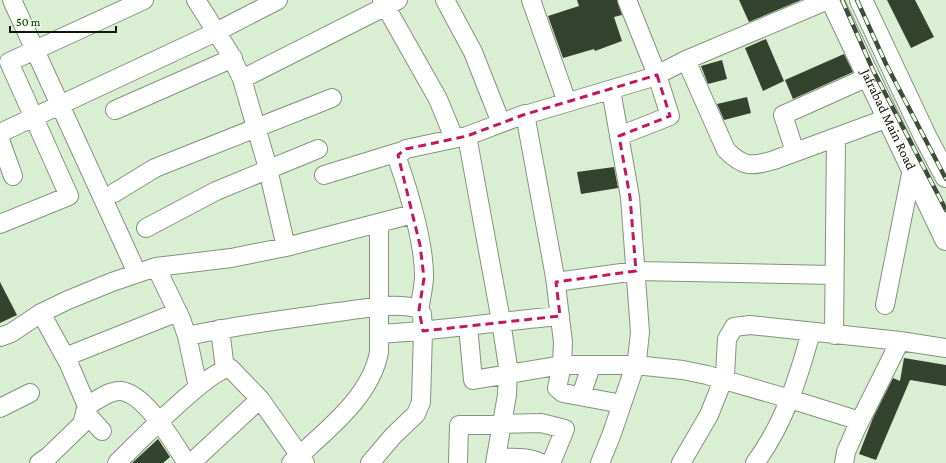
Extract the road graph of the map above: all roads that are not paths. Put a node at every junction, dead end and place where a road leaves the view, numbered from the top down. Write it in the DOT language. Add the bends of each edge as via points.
graph roads {
  1 [pos="12,0"];
  2 [pos="144,0"];
  3 [pos="196,0"];
  4 [pos="278,0"];
  5 [pos="445,0"];
  6 [pos="531,0"];
  7 [pos="627,0"];
  8 [pos="828,0"];
  9 [pos="832,0"];
  10 [pos="861,0"];
  11 [pos="389,2"];
  12 [pos="216,32"];
  13 [pos="35,50"];
  14 [pos="233,58"];
  15 [pos="686,60"];
  16 [pos="656,75"];
  17 [pos="868,77"];
  18 [pos="242,79"];
  19 [pos="611,90"];
  20 [pos="332,98"];
  21 [pos="567,102"];
  22 [pos="61,104"];
  23 [pos="115,110"];
  24 [pos="525,115"];
  25 [pos="34,117"];
  26 [pos="888,118"];
  27 [pos="501,123"];
  28 [pos="257,128"];
  29 [pos="0,132"];
  30 [pos="619,136"];
  31 [pos="461,137"];
  32 [pos="836,137"];
  33 [pos="0,140"];
  34 [pos="318,149"];
  35 [pos="402,151"];
  36 [pos="795,152"];
  37 [pos="268,169"];
  38 [pos="912,169"];
  39 [pos="324,175"];
  40 [pos="13,176"];
  41 [pos="946,176"];
  42 [pos="114,193"];
  43 [pos="413,214"];
  44 [pos="379,222"];
  45 [pos="0,224"];
  46 [pos="146,228"];
  47 [pos="946,239"];
  48 [pos="286,247"];
  49 [pos="156,267"];
  50 [pos="636,271"];
  51 [pos="137,273"];
  52 [pos="834,275"];
  53 [pos="556,282"];
  54 [pos="886,305"];
  55 [pos="380,307"];
  56 [pos="419,310"];
  57 [pos="41,312"];
  58 [pos="178,312"];
  59 [pos="560,316"];
  60 [pos="501,321"];
  61 [pos="468,326"];
  62 [pos="220,329"];
  63 [pos="423,331"];
  64 [pos="811,332"];
  65 [pos="380,334"];
  66 [pos="834,335"];
  67 [pos="187,336"];
  68 [pos="0,337"];
  69 [pos="900,341"];
  70 [pos="946,348"];
  71 [pos="65,357"];
  72 [pos="562,365"];
  73 [pos="591,366"];
  74 [pos="635,366"];
  75 [pos="225,369"];
  76 [pos="508,374"];
  77 [pos="723,379"];
  78 [pos="198,387"];
  79 [pos="30,394"];
  80 [pos="581,396"];
  81 [pos="790,398"];
  82 [pos="260,399"];
  83 [pos="622,404"];
  84 [pos="0,408"];
  85 [pos="86,409"];
  86 [pos="860,421"];
  87 [pos="159,422"];
  88 [pos="503,423"];
  89 [pos="102,431"];
  90 [pos="842,459"];
  91 [pos="298,461"];
  92 [pos="496,461"];
  93 [pos="39,463"];
  94 [pos="117,463"];
  95 [pos="188,463"];
  96 [pos="192,463"];
  97 [pos="370,463"];
  98 [pos="458,463"];
  99 [pos="540,463"];
  100 [pos="551,463"];
  101 [pos="600,463"];
  102 [pos="681,463"];
  103 [pos="755,463"];
  1 -- 13 [label="street"];
  2 -- 13 [label="street"];
  3 -- 12 [label="street"];
  4 -- 12 [label="street"];
  5 -- 27 [label="street" via="473,52"];
  6 -- 21 [label="street"];
  7 -- 16 [label="street"];
  8 -- 15 [label="street"];
  9 -- 17 [label="main road, Jafrabad Main Road"];
  10 -- 41 [label="main road, Jafrabad Main Road"];
  11 -- 18 [label="street"];
  11 -- 31 [label="street" via="438,99"];
  12 -- 14 [label="street"];
  12 -- 22 [label="street"];
  13 -- 22 [label="street"];
  13 -- 25 [label="street" via="9,62"];
  14 -- 18 [label="street"];
  14 -- 23 [label="street"];
  15 -- 16 [label="street"];
  15 -- 36 [label="street" via="726,150 735,159 744,164 758,165"];
  16 -- 19 [label="street"];
  16 -- 30 [label="street" via="670,116"];
  17 -- 26 [label="main road, Jafrabad Main Road"];
  17 -- 36 [label="street" via="783,115"];
  18 -- 28 [label="street"];
  19 -- 21 [label="street"];
  19 -- 30 [label="street"];
  20 -- 28 [label="street"];
  21 -- 24 [label="street"];
  22 -- 25 [label="street"];
  22 -- 51 [label="street"];
  24 -- 27 [label="street"];
  24 -- 53 [label="street"];
  25 -- 29 [label="street"];
  25 -- 45 [label="street" via="69,196"];
  26 -- 32 [label="street"];
  26 -- 38 [label="main road, Jafrabad Main Road"];
  27 -- 31 [label="street"];
  28 -- 37 [label="street"];
  28 -- 42 [label="street" via="155,168"];
  30 -- 50 [label="street" via="630,197"];
  31 -- 35 [label="street"];
  31 -- 60 [label="street"];
  32 -- 36 [label="street"];
  32 -- 52 [label="street"];
  33 -- 40 [label="street"];
  34 -- 37 [label="street"];
  35 -- 39 [label="street"];
  35 -- 43 [label="street" via="398,158"];
  37 -- 46 [label="street" via="216,191"];
  37 -- 48 [label="street"];
  38 -- 47 [label="main road, Jafrabad Main Road"];
  38 -- 54 [label="street"];
  43 -- 44 [label="street"];
  43 -- 56 [label="street" via="424,278"];
  44 -- 48 [label="street"];
  44 -- 55 [label="street"];
  48 -- 49 [label="street" via="231,258"];
  49 -- 51 [label="street"];
  49 -- 58 [label="street"];
  50 -- 52 [label="street"];
  50 -- 53 [label="street"];
  50 -- 74 [label="street" via="640,332"];
  51 -- 57 [label="street"];
  52 -- 66 [label="street"];
  53 -- 59 [label="street"];
  55 -- 56 [label="street" via="403,306"];
  55 -- 62 [label="street"];
  55 -- 65 [label="street"];
  56 -- 63 [label="street" via="422,314"];
  57 -- 68 [label="street" via="11,333"];
  57 -- 71 [label="street"];
  58 -- 67 [label="street"];
  58 -- 71 [label="street"];
  59 -- 60 [label="street"];
  59 -- 72 [label="street"];
  60 -- 61 [label="street"];
  60 -- 76 [label="street"];
  61 -- 63 [label="street"];
  61 -- 76 [label="street" via="473,380"];
  62 -- 67 [label="street"];
  62 -- 75 [label="street"];
  63 -- 65 [label="street"];
  63 -- 97 [label="street" via="421,402 416,414"];
  64 -- 66 [label="street"];
  64 -- 77 [label="street" via="750,325 734,327 727,339"];
  64 -- 81 [label="street"];
  65 -- 91 [label="street" via="377,363 366,384 349,408"];
  66 -- 69 [label="street"];
  67 -- 78 [label="street"];
  69 -- 70 [label="street"];
  69 -- 86 [label="street"];
  71 -- 85 [label="street"];
  72 -- 73 [label="street"];
  72 -- 76 [label="street"];
  72 -- 80 [label="street" via="557,388 563,393"];
  73 -- 74 [label="street"];
  73 -- 80 [label="street"];
  74 -- 77 [label="street" via="683,370"];
  74 -- 83 [label="street"];
  75 -- 78 [label="street"];
  75 -- 82 [label="street" via="234,370"];
  76 -- 88 [label="street"];
  77 -- 81 [label="street"];
  77 -- 102 [label="street" via="709,415"];
  78 -- 87 [label="street"];
  79 -- 84 [label="street"];
  80 -- 83 [label="street"];
  81 -- 86 [label="street"];
  81 -- 103 [label="street" via="782,420"];
  82 -- 91 [label="street"];
  82 -- 96 [label="street"];
  83 -- 101 [label="street"];
  85 -- 87 [label="street" via="111,393 120,391 143,404"];
  85 -- 89 [label="street"];
  85 -- 93 [label="street" via="82,424 72,436"];
  86 -- 90 [label="street"];
  87 -- 94 [label="street"];
  87 -- 95 [label="street"];
  88 -- 92 [label="street"];
  88 -- 98 [label="street" via="459,425"];
  88 -- 100 [label="street" via="541,423 565,429"];
  92 -- 99 [label="street" via="519,458"];
}
